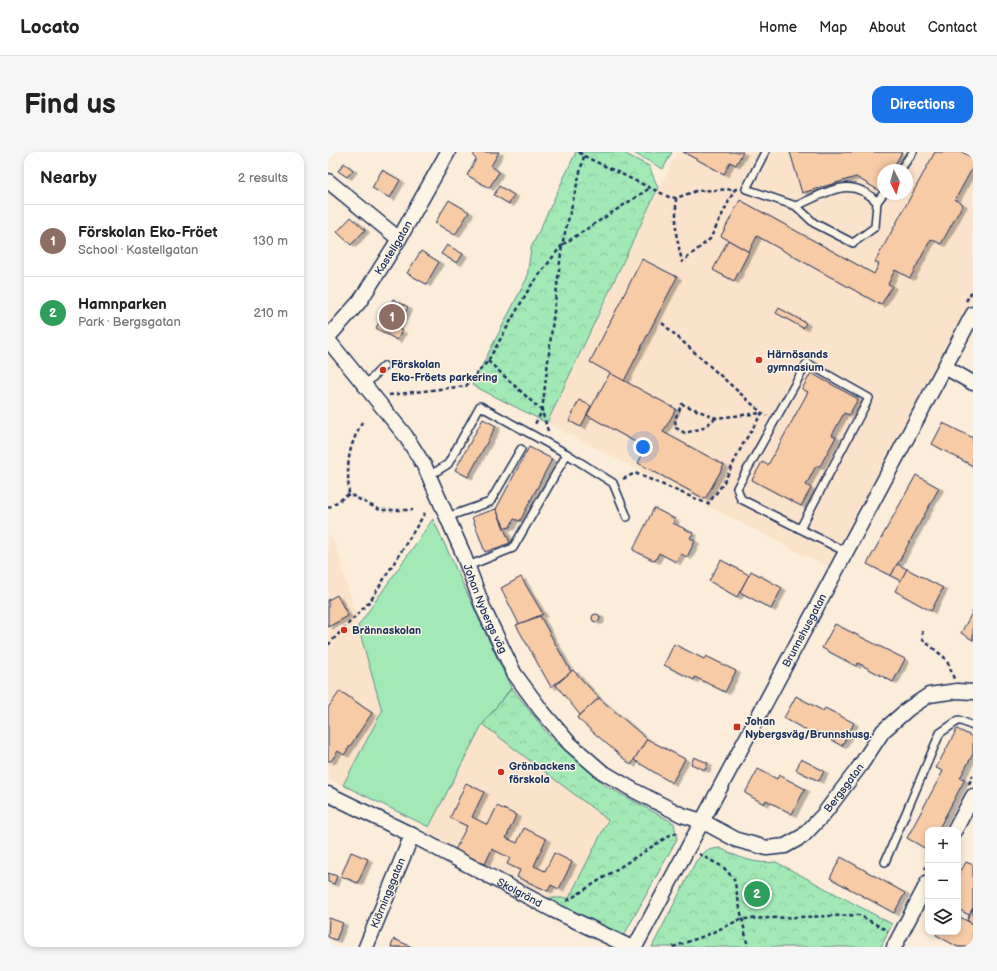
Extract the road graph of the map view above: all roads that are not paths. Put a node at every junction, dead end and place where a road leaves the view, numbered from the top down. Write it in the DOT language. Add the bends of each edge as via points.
graph roads {
  1 [pos="448,152"];
  2 [pos="765,152"];
  3 [pos="913,152"];
  4 [pos="904,164"];
  5 [pos="328,181"];
  6 [pos="877,202"];
  7 [pos="796,206"];
  8 [pos="399,239"];
  9 [pos="973,314"];
  10 [pos="328,338"];
  11 [pos="384,366"];
  12 [pos="945,367"];
  13 [pos="973,383"];
  14 [pos="365,385"];
  15 [pos="521,449"];
  16 [pos="567,454"];
  17 [pos="429,476"];
  18 [pos="447,516"];
  19 [pos="627,517"];
  20 [pos="800,529"];
  21 [pos="846,552"];
  22 [pos="468,566"];
  23 [pos="973,692"];
  24 [pos="973,726"];
  25 [pos="328,794"];
  26 [pos="973,796"];
  27 [pos="702,821"];
  28 [pos="957,827"];
  29 [pos="411,837"];
  30 [pos="885,862"];
  31 [pos="925,888"];
  32 [pos="366,947"];
  33 [pos="630,947"];
  34 [pos="635,947"];
  35 [pos="894,947"];
  1 -- 8 [label="street, Kastellgatan"];
  2 -- 7 [label="lane" via="746,189"];
  3 -- 4 [label="lane"];
  5 -- 8 [label="street"];
  6 -- 7 [label="lane" via="868,193 853,187 836,188"];
  6 -- 7 [label="lane" via="875,227 853,243 814,223"];
  8 -- 10 [label="street, Kastellgatan" via="360,301"];
  9 -- 12 [label="street, Brunnshusgatan"];
  10 -- 14 [label="street, Johan Nybergs väg"];
  11 -- 14 [label="lane"];
  12 -- 13 [label="street"];
  12 -- 21 [label="street, Brunnshusgatan"];
  14 -- 17 [label="street, Johan Nybergs väg" via="405,435"];
  15 -- 18 [label="lane" via="490,502"];
  16 -- 17 [label="lane" via="480,406 448,464"];
  16 -- 19 [label="lane" via="613,483"];
  16 -- 22 [label="lane" via="513,548"];
  17 -- 18 [label="street, Johan Nybergs väg"];
  18 -- 22 [label="street, Johan Nybergs väg"];
  20 -- 20 [label="lane" via="741,499 737,488 807,363 869,398"];
  20 -- 21 [label="lane"];
  21 -- 27 [label="street, Brunnshusgatan"];
  22 -- 27 [label="street, Johan Nybergs väg" via="484,610 514,673 570,744 601,771 635,791 682,815"];
  23 -- 27 [label="street, Bergsgatan" via="957,691 929,695 908,709 883,731 823,815 803,836 784,846 767,848 737,840"];
  24 -- 30 [label="lane" via="958,720 940,733"];
  25 -- 29 [label="street, Skolgränd"];
  26 -- 28 [label="street"];
  27 -- 34 [label="street, Brunnshusgatan"];
  29 -- 32 [label="street, Kiörningsgatan"];
  29 -- 33 [label="street, Skolgränd"];
  31 -- 35 [label="street"];
}
